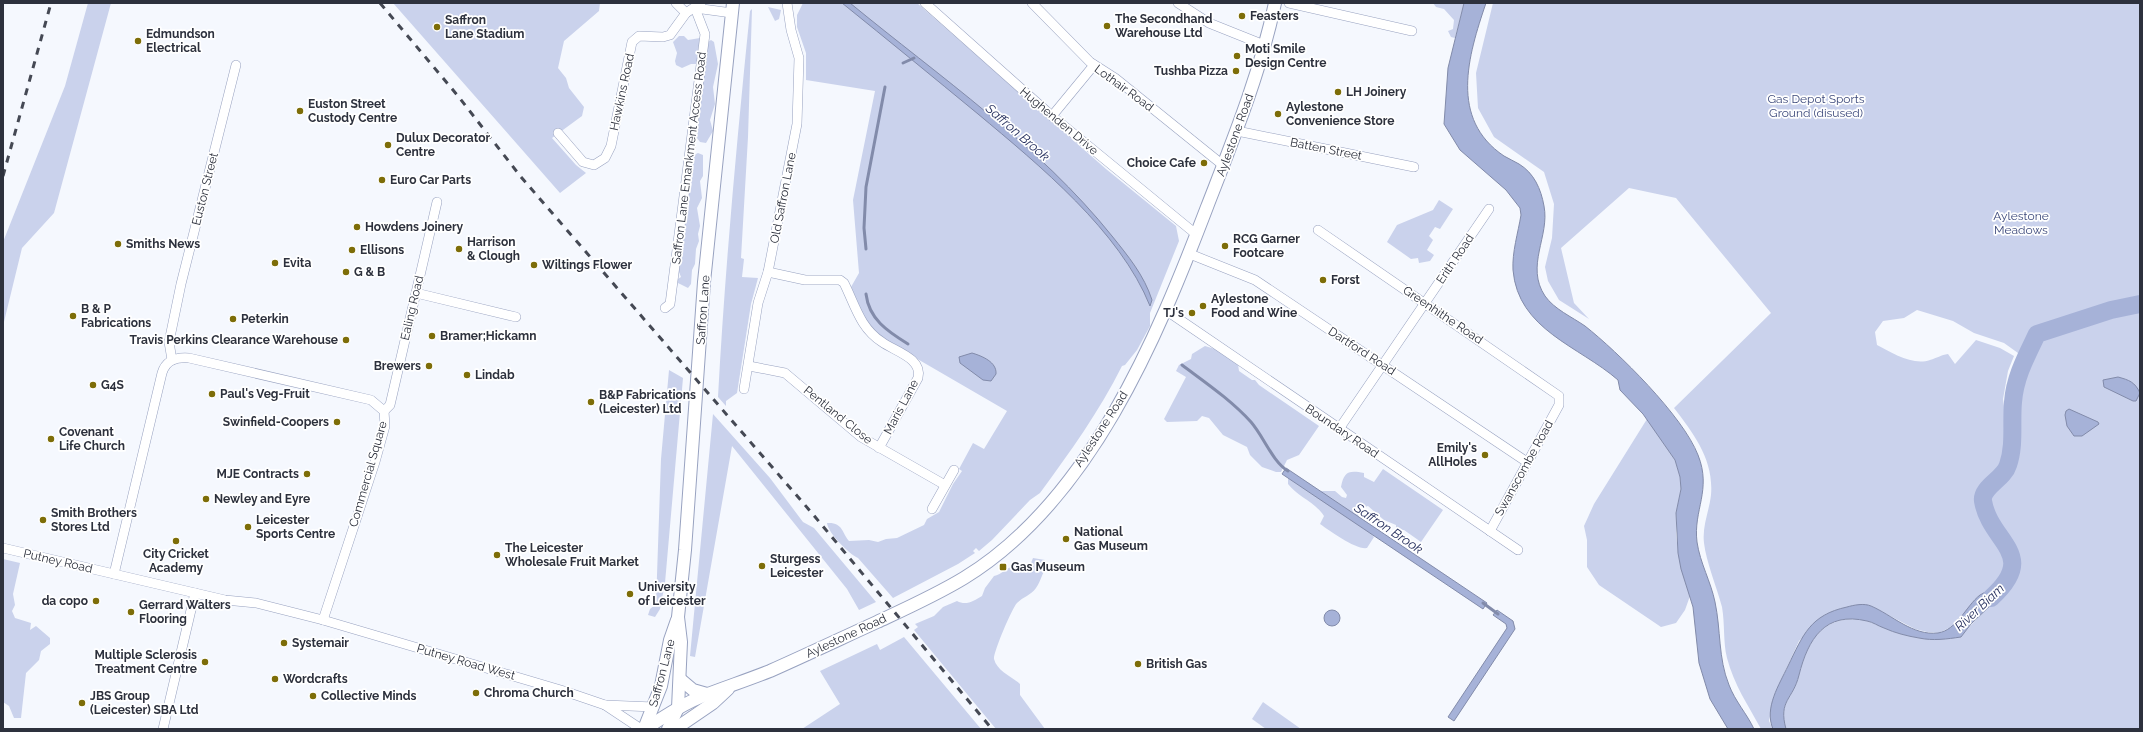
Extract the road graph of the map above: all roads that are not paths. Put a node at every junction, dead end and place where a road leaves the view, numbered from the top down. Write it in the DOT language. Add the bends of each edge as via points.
graph roads {
  1 [pos="676,3"];
  2 [pos="925,3"];
  3 [pos="1032,3"];
  4 [pos="1178,3"];
  5 [pos="1275,3"];
  6 [pos="1289,3"];
  7 [pos="786,4"];
  8 [pos="698,5"];
  9 [pos="733,8"];
  10 [pos="686,13"];
  11 [pos="1412,31"];
  12 [pos="1264,45"];
  13 [pos="236,65"];
  14 [pos="1094,65"];
  15 [pos="1052,116"];
  16 [pos="1237,131"];
  17 [pos="558,133"];
  18 [pos="1224,166"];
  19 [pos="1414,167"];
  20 [pos="437,202"];
  21 [pos="1489,209"];
  22 [pos="1318,230"];
  23 [pos="1197,235"];
  24 [pos="1190,254"];
  25 [pos="768,272"];
  26 [pos="416,293"];
  27 [pos="1425,303"];
  28 [pos="665,308"];
  29 [pos="1166,311"];
  30 [pos="516,316"];
  31 [pos="172,360"];
  32 [pos="1383,364"];
  33 [pos="749,366"];
  34 [pos="744,389"];
  35 [pos="1559,405"];
  36 [pos="384,411"];
  37 [pos="1339,429"];
  38 [pos="879,448"];
  39 [pos="1527,462"];
  40 [pos="954,470"];
  41 [pos="945,485"];
  42 [pos="932,509"];
  43 [pos="1490,531"];
  44 [pos="3,548"];
  45 [pos="1518,550"];
  46 [pos="114,574"];
  47 [pos="195,592"];
  48 [pos="678,617"];
  49 [pos="323,620"];
  50 [pos="680,679"];
  51 [pos="730,687"];
  52 [pos="707,694"];
  53 [pos="605,705"];
  54 [pos="654,707"];
  55 [pos="678,708"];
  56 [pos="163,729"];
  57 [pos="643,729"];
  58 [pos="668,729"];
  59 [pos="675,729"];
  1 -- 10 [label="street"];
  2 -- 15 [label="street, Hughenden Drive"];
  3 -- 14 [label="street, Lothair Road"];
  4 -- 12 [label="street" via="1209,24"];
  5 -- 12 [label="main road, Aylestone Road"];
  6 -- 11 [label="street"];
  7 -- 25 [label="street, Old Saffron Lane" via="799,58 797,124"];
  8 -- 9 [label="street"];
  8 -- 10 [label="street, Hawkins Road"];
  8 -- 28 [label="street, Saffron Lane Emankment Access Road" via="705,34 670,304"];
  9 -- 48 [label="main road, Saffron Lane" via="704,282"];
  10 -- 17 [label="street, Hawkins Road" via="670,35 639,36 632,42 611,146 605,158 594,165 583,162"];
  12 -- 16 [label="main road, Aylestone Road"];
  13 -- 31 [label="street, Euston Street" via="169,342"];
  14 -- 15 [label="street"];
  14 -- 18 [label="street, Lothair Road" via="1115,78"];
  15 -- 23 [label="street, Hughenden Drive"];
  16 -- 18 [label="main road, Aylestone Road"];
  16 -- 19 [label="street, Batten Street"];
  18 -- 23 [label="main road, Aylestone Road"];
  20 -- 26 [label="street, Ealing Road"];
  21 -- 27 [label="street, Erith Road"];
  22 -- 27 [label="street, Greenhithe Road"];
  23 -- 24 [label="main road, Aylestone Road"];
  24 -- 29 [label="main road, Aylestone Road"];
  24 -- 32 [label="street, Dartford Road" via="1255,280"];
  25 -- 33 [label="street, Old Saffron Lane" via="758,303"];
  25 -- 38 [label="street, Maris Lane" via="805,280 840,280 869,331 916,365 919,370 918,378"];
  26 -- 30 [label="street"];
  26 -- 36 [label="street, Ealing Road" via="390,405"];
  27 -- 32 [label="street, Erith Road"];
  27 -- 35 [label="street, Greenhithe Road" via="1556,393 1560,400"];
  29 -- 37 [label="street, Boundary Road"];
  29 -- 51 [label="main road, Aylestone Road" via="1108,423 1056,495 1006,548 988,563 935,594 835,642"];
  31 -- 36 [label="street, Commercial Square" via="189,358 371,400"];
  31 -- 46 [label="street" via="167,362 162,373"];
  32 -- 37 [label="street, Erith Road"];
  32 -- 39 [label="street, Dartford Road"];
  33 -- 34 [label="street, Old Saffron Lane"];
  33 -- 38 [label="street, Pentland Close" via="780,371 790,376 854,432"];
  35 -- 39 [label="street, Swanscombe Road"];
  36 -- 49 [label="street, Commercial Square" via="385,426"];
  37 -- 43 [label="street, Boundary Road"];
  38 -- 41 [label="street, Pentland Close"];
  39 -- 43 [label="street, Swanscombe Road"];
  40 -- 41 [label="street"];
  41 -- 42 [label="street"];
  43 -- 45 [label="street, Boundary Road"];
  44 -- 46 [label="street, Putney Road"];
  46 -- 47 [label="street"];
  47 -- 49 [label="street" via="225,600 256,603"];
  47 -- 56 [label="street"];
  48 -- 50 [label="main road, Saffron Lane" via="681,642"];
  48 -- 54 [label="main road, Saffron Lane"];
  49 -- 53 [label="street, Putney Road West" via="500,671"];
  50 -- 52 [label="main road" via="693,690"];
  50 -- 55 [label="main road, Saffron Lane"];
  51 -- 52 [label="main road, Aylestone Road"];
  51 -- 59 [label="main road, Aylestone Road" via="713,703"];
  52 -- 55 [label="main road, Aylestone Road"];
  53 -- 54 [label="street, Putney Road West"];
  53 -- 57 [label="street, Putney Road West"];
  54 -- 55 [label="main road"];
  54 -- 57 [label="main road, Saffron Lane"];
  55 -- 57 [label="main road, Aylestone Road"];
  55 -- 58 [label="main road"];
}
